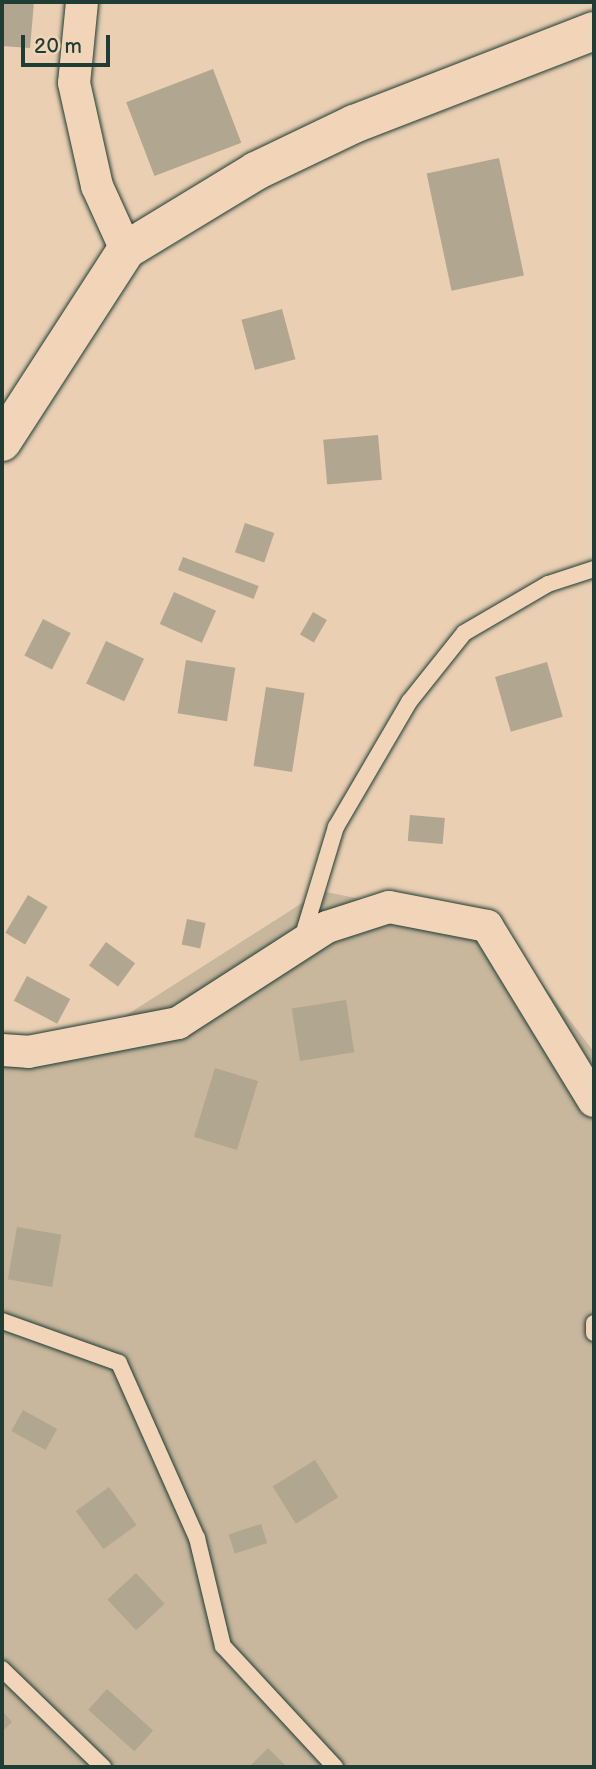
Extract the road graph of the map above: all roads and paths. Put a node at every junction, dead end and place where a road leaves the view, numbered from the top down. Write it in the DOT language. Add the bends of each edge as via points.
graph roads {
  1 [pos="82,2"];
  2 [pos="594,31"];
  3 [pos="126,250"];
  4 [pos="2,442"];
  5 [pos="594,569"];
  6 [pos="300,944"];
  7 [pos="2,1049"];
  8 [pos="594,1101"];
  9 [pos="2,1321"];
  10 [pos="594,1323"];
  11 [pos="594,1333"];
  12 [pos="2,1669"];
  13 [pos="103,1767"];
  14 [pos="335,1767"];
  1 -- 3 [label="street" via="74,83 97,186"];
  2 -- 3 [label="street" via="354,124 256,171"];
  3 -- 4 [label="street"];
  5 -- 6 [label="lane" via="548,584 464,633 409,702 336,827"];
  6 -- 7 [label="street" via="178,1023 29,1052"];
  6 -- 8 [label="street" via="327,927 389,907 487,926"];
  9 -- 14 [label="lane" via="119,1363 197,1538 223,1646"];
  10 -- 11 [label="lane"];
  12 -- 13 [label="lane"];
}
